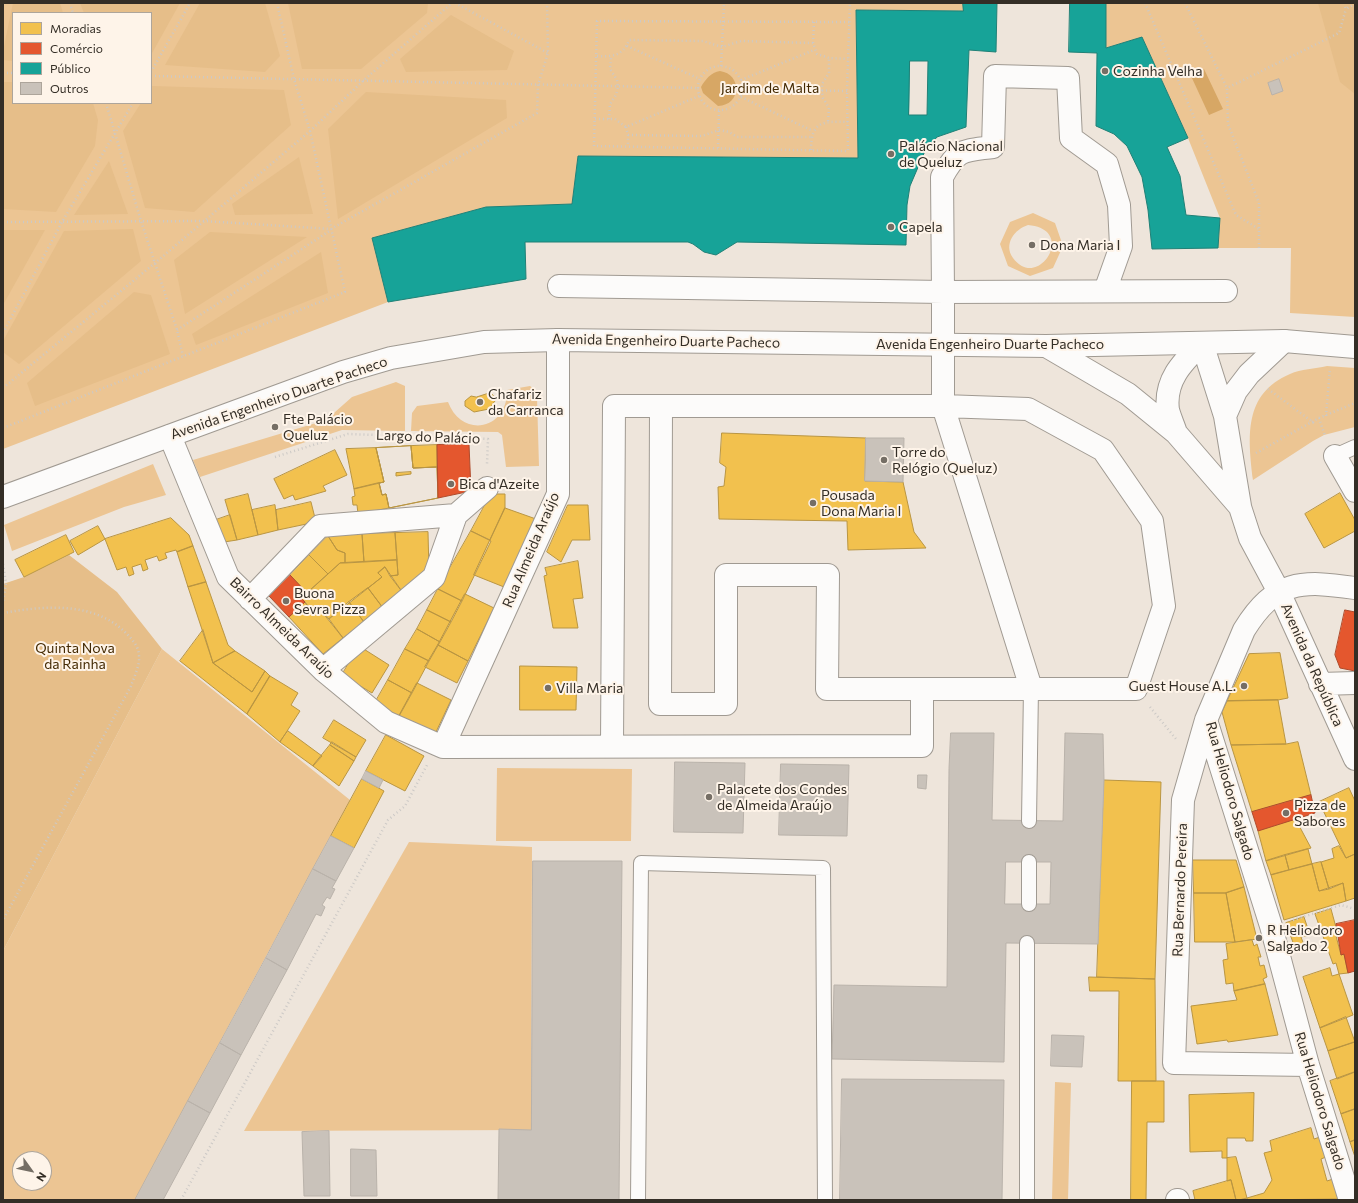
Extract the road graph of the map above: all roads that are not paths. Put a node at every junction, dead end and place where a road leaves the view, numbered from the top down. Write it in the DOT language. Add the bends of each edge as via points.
graph roads {
  1 [pos="558,286"];
  2 [pos="1104,291"];
  3 [pos="1226,291"];
  4 [pos="943,292"];
  5 [pos="558,340"];
  6 [pos="1284,341"];
  7 [pos="943,344"];
  8 [pos="1202,344"];
  9 [pos="1046,346"];
  10 [pos="1355,347"];
  11 [pos="662,406"];
  12 [pos="943,406"];
  13 [pos="1225,416"];
  14 [pos="1176,434"];
  15 [pos="170,436"];
  16 [pos="1355,447"];
  17 [pos="1335,456"];
  18 [pos="487,488"];
  19 [pos="1355,491"];
  20 [pos="3,497"];
  21 [pos="1240,507"];
  22 [pos="456,515"];
  23 [pos="1355,588"];
  24 [pos="1278,592"];
  25 [pos="250,599"];
  26 [pos="323,670"];
  27 [pos="1355,683"];
  28 [pos="1320,684"];
  29 [pos="1031,688"];
  30 [pos="922,689"];
  31 [pos="1206,720"];
  32 [pos="612,746"];
  33 [pos="437,753"];
  34 [pos="1355,759"];
  35 [pos="1029,821"];
  36 [pos="1029,862"];
  37 [pos="1029,904"];
  38 [pos="1027,943"];
  39 [pos="1308,1065"];
  40 [pos="638,1200"];
  41 [pos="825,1200"];
  42 [pos="1027,1200"];
  43 [pos="1350,1200"];
  1 -- 4 [label="street"];
  2 -- 3 [label="street"];
  2 -- 4 [label="street"];
  2 -- 4 [label="street" via="1121,246 1119,205 1107,164 1071,138 1068,78 995,76 993,147 962,151 950,162 942,177"];
  4 -- 7 [label="street"];
  5 -- 7 [label="street, Avenida Engenheiro Duarte Pacheco"];
  5 -- 15 [label="street, Avenida Engenheiro Duarte Pacheco" via="484,342 391,358 343,372"];
  5 -- 33 [label="street, Rua Almeida Araújo" via="558,494"];
  6 -- 8 [label="street, Avenida Engenheiro Duarte Pacheco"];
  6 -- 10 [label="street, Avenida Engenheiro Duarte Pacheco"];
  6 -- 13 [label="street" via="1249,374 1236,392"];
  7 -- 9 [label="street, Avenida Engenheiro Duarte Pacheco"];
  7 -- 12 [label="street"];
  8 -- 9 [label="street, Avenida Engenheiro Duarte Pacheco"];
  8 -- 13 [label="street"];
  8 -- 14 [label="street" via="1182,363 1170,382 1168,409"];
  9 -- 14 [label="street" via="1128,394"];
  11 -- 12 [label="street"];
  11 -- 30 [label="street" via="660,704 726,704 726,575 828,575 827,689"];
  11 -- 32 [label="street" via="614,406"];
  12 -- 29 [label="street"];
  12 -- 29 [label="street" via="1028,409 1103,450 1152,521 1164,606 1136,689"];
  13 -- 21 [label="street"];
  14 -- 21 [label="street"];
  15 -- 20 [label="street, Avenida Engenheiro Duarte Pacheco"];
  15 -- 25 [label="street, Bairro Almeida Araújo" via="228,577"];
  16 -- 17 [label="lane"];
  17 -- 19 [label="street"];
  18 -- 22 [label="street"];
  21 -- 24 [label="street" via="1250,538"];
  22 -- 25 [label="street" via="320,526"];
  22 -- 26 [label="street" via="434,577"];
  23 -- 24 [label="street, Rua Heliodoro Salgado" via="1308,583 1294,585"];
  24 -- 28 [label="street, Avenida da República"];
  24 -- 31 [label="street, Rua Heliodoro Salgado" via="1266,601 1244,630"];
  25 -- 26 [label="street, Bairro Almeida Araújo"];
  26 -- 33 [label="street, Bairro Almeida Araújo" via="386,722"];
  27 -- 28 [label="street"];
  28 -- 34 [label="street, Avenida da República"];
  29 -- 30 [label="street"];
  29 -- 35 [label="lane"];
  30 -- 32 [label="street" via="922,746"];
  31 -- 39 [label="street, Rua Heliodoro Salgado" via="1271,926"];
  31 -- 39 [label="street, Rua Bernardo Pereira" via="1182,800 1174,1063"];
  32 -- 33 [label="street"];
  36 -- 37 [label="lane"];
  38 -- 42 [label="lane"];
  39 -- 43 [label="street, Rua Heliodoro Salgado"];
  40 -- 41 [label="lane" via="640,863 823,868"];
}
